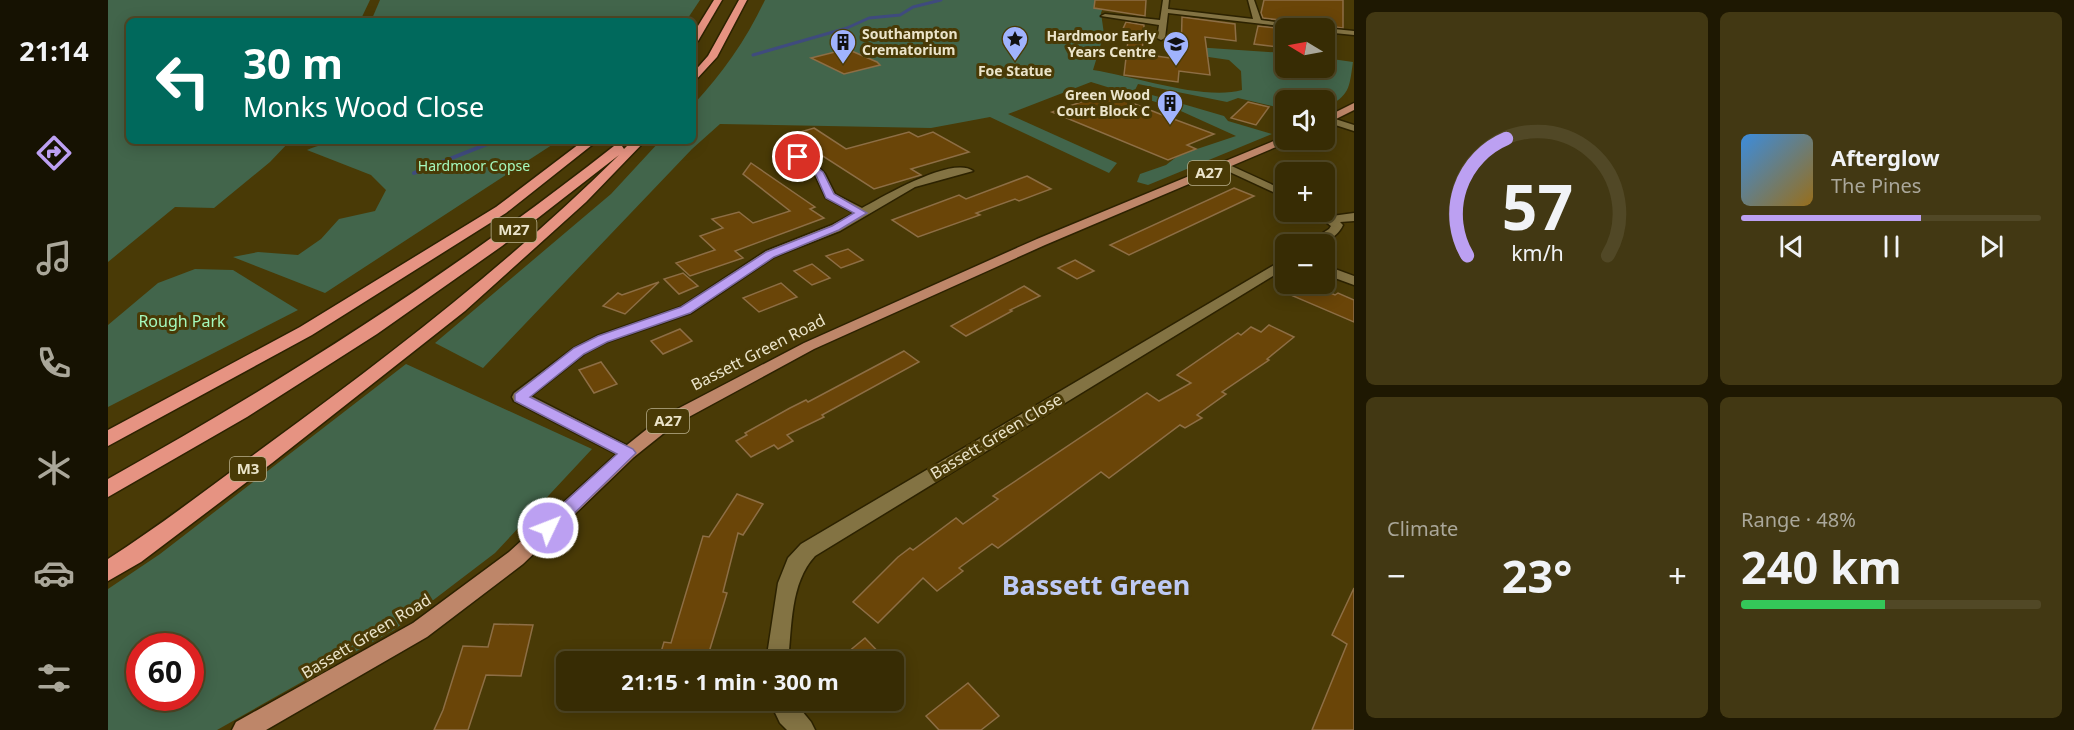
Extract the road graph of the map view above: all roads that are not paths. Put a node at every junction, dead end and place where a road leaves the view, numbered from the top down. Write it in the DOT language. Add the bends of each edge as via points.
graph roads {
  1 [pos="718,0"];
  2 [pos="743,0"];
  3 [pos="1166,0"];
  4 [pos="1251,0"];
  5 [pos="1166,11"];
  6 [pos="1105,16"];
  7 [pos="1258,22"];
  8 [pos="1163,23"];
  9 [pos="1275,24"];
  10 [pos="1335,31"];
  11 [pos="1354,33"];
  12 [pos="696,36"];
  13 [pos="1161,38"];
  14 [pos="696,76"];
  15 [pos="1354,106"];
  16 [pos="1335,117"];
  17 [pos="1335,123"];
  18 [pos="1354,129"];
  19 [pos="587,144"];
  20 [pos="624,144"];
  21 [pos="636,144"];
  22 [pos="1275,144"];
  23 [pos="782,150"];
  24 [pos="798,157"];
  25 [pos="780,164"];
  26 [pos="1225,166"];
  27 [pos="968,171"];
  28 [pos="1275,190"];
  29 [pos="862,213"];
  30 [pos="1354,217"];
  31 [pos="1335,219"];
  32 [pos="1334,222"];
  33 [pos="1329,234"];
  34 [pos="1275,269"];
  35 [pos="1335,273"];
  36 [pos="1354,281"];
  37 [pos="108,438"];
  38 [pos="628,453"];
  39 [pos="108,489"];
  40 [pos="108,571"];
  41 [pos="779,651"];
  42 [pos="786,711"];
  43 [pos="247,729"];
  44 [pos="803,730"];
  1 -- 12 [label="highway"];
  2 -- 14 [label="highway" via="712,57"];
  3 -- 5 [label="street"];
  4 -- 7 [label="street"];
  5 -- 7 [label="street"];
  5 -- 8 [label="street"];
  6 -- 8 [label="street"];
  7 -- 9 [label="street"];
  8 -- 13 [label="street"];
  10 -- 11 [label="street"];
  15 -- 16 [label="main road"];
  17 -- 18 [label="street"];
  19 -- 37 [label="highway, M27" via="501,210 350,303 229,375"];
  20 -- 39 [label="highway, M27" via="471,262 227,422"];
  21 -- 40 [label="highway, M3" via="545,233 436,326"];
  22 -- 26 [label="main road, Bassett Green Road / A27"];
  23 -- 24 [label="street"];
  24 -- 25 [label="street"];
  24 -- 29 [label="street" via="820,174 830,196"];
  26 -- 28 [label="street"];
  26 -- 38 [label="main road, Bassett Green Road / A27" via="1041,242 809,346 668,421"];
  27 -- 29 [label="street" via="942,170"];
  29 -- 38 [label="street" via="836,228 770,254 686,310 579,351 520,397"];
  30 -- 31 [label="street"];
  32 -- 33 [label="street" via="1337,225"];
  34 -- 41 [label="street, Bassett Green Close" via="808,550 795,564 788,583"];
  35 -- 36 [label="street"];
  38 -- 43 [label="main road, Bassett Green Road / A27" via="516,558 420,630"];
  42 -- 44 [label="street"];
}
